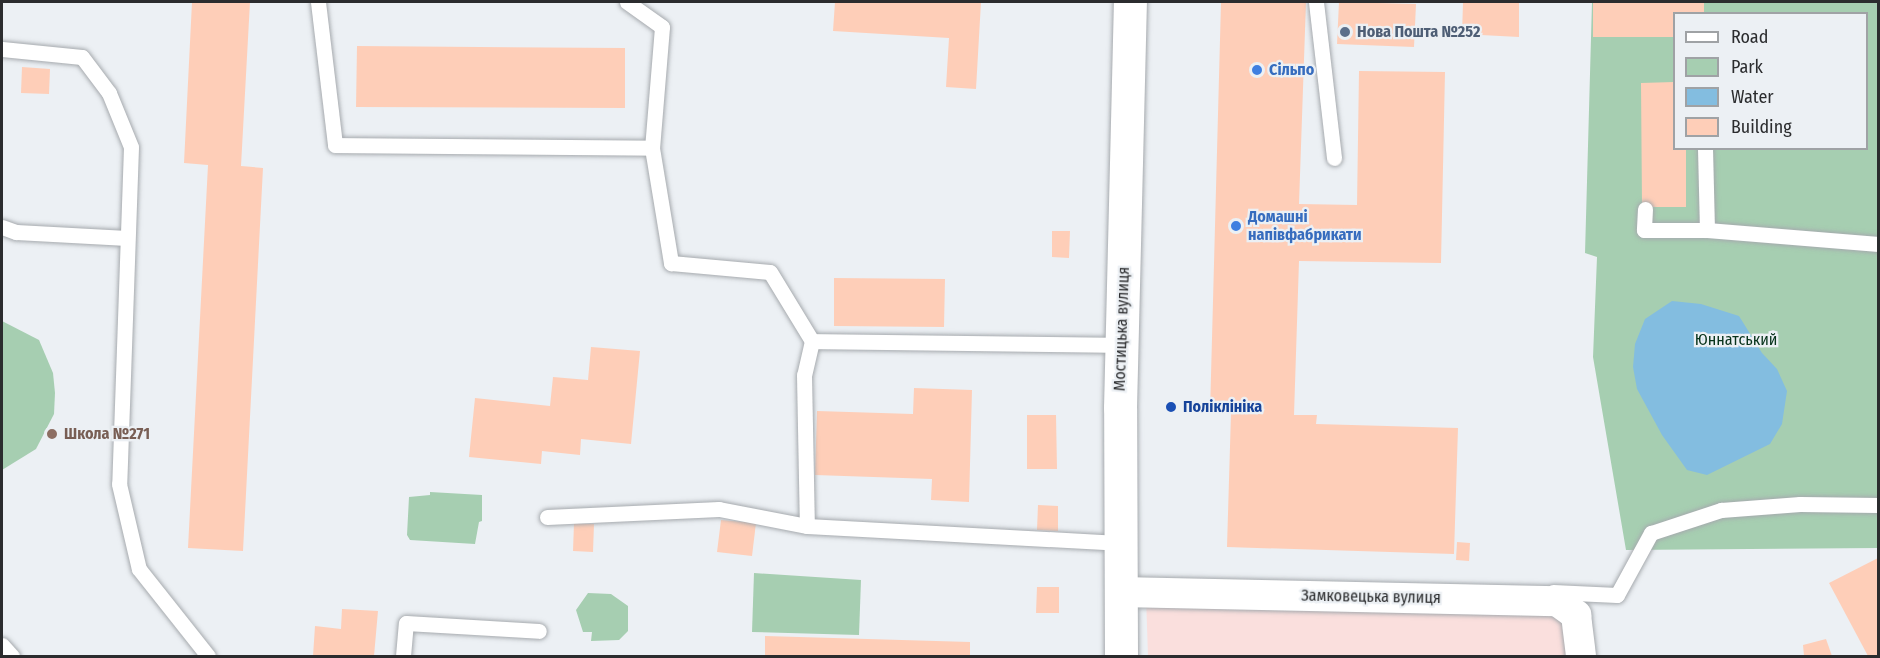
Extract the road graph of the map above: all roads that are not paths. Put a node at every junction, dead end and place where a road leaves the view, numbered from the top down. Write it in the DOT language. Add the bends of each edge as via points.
graph roads {
  1 [pos="318,2"];
  2 [pos="627,2"];
  3 [pos="1130,2"];
  4 [pos="1316,2"];
  5 [pos="2,49"];
  6 [pos="652,148"];
  7 [pos="1705,150"];
  8 [pos="1334,158"];
  9 [pos="1645,209"];
  10 [pos="2,227"];
  11 [pos="1707,230"];
  12 [pos="127,238"];
  13 [pos="1878,244"];
  14 [pos="812,341"];
  15 [pos="1122,345"];
  16 [pos="1878,505"];
  17 [pos="547,517"];
  18 [pos="807,526"];
  19 [pos="1119,543"];
  20 [pos="1120,592"];
  21 [pos="1459,598"];
  22 [pos="539,631"];
  23 [pos="2,645"];
  24 [pos="12,657"];
  25 [pos="208,657"];
  26 [pos="403,657"];
  27 [pos="1121,657"];
  28 [pos="1581,657"];
  1 -- 6 [label="lane" via="335,145"];
  2 -- 6 [label="lane" via="662,27"];
  3 -- 15 [label="street, Мостицька вулиця"];
  4 -- 8 [label="lane"];
  5 -- 12 [label="lane" via="82,57 110,93 131,147"];
  6 -- 14 [label="lane" via="671,263 770,272"];
  7 -- 11 [label="lane"];
  9 -- 11 [label="lane" via="1644,230"];
  10 -- 12 [label="lane" via="16,232"];
  11 -- 13 [label="lane"];
  12 -- 25 [label="lane" via="119,484 139,569"];
  14 -- 15 [label="lane"];
  14 -- 18 [label="lane" via="804,375"];
  15 -- 19 [label="street, Мостицька вулиця"];
  16 -- 21 [label="lane" via="1800,504 1720,510 1651,533 1617,595 1497,589"];
  17 -- 18 [label="lane" via="719,509"];
  18 -- 19 [label="lane"];
  19 -- 20 [label="street, Мостицька вулиця"];
  20 -- 21 [label="street, Замковецька вулиця"];
  20 -- 27 [label="street, Мостицька вулиця"];
  21 -- 28 [label="street, Замковецька вулиця" via="1557,601 1576,615"];
  22 -- 26 [label="lane" via="406,623"];
  23 -- 24 [label="lane"];
}
